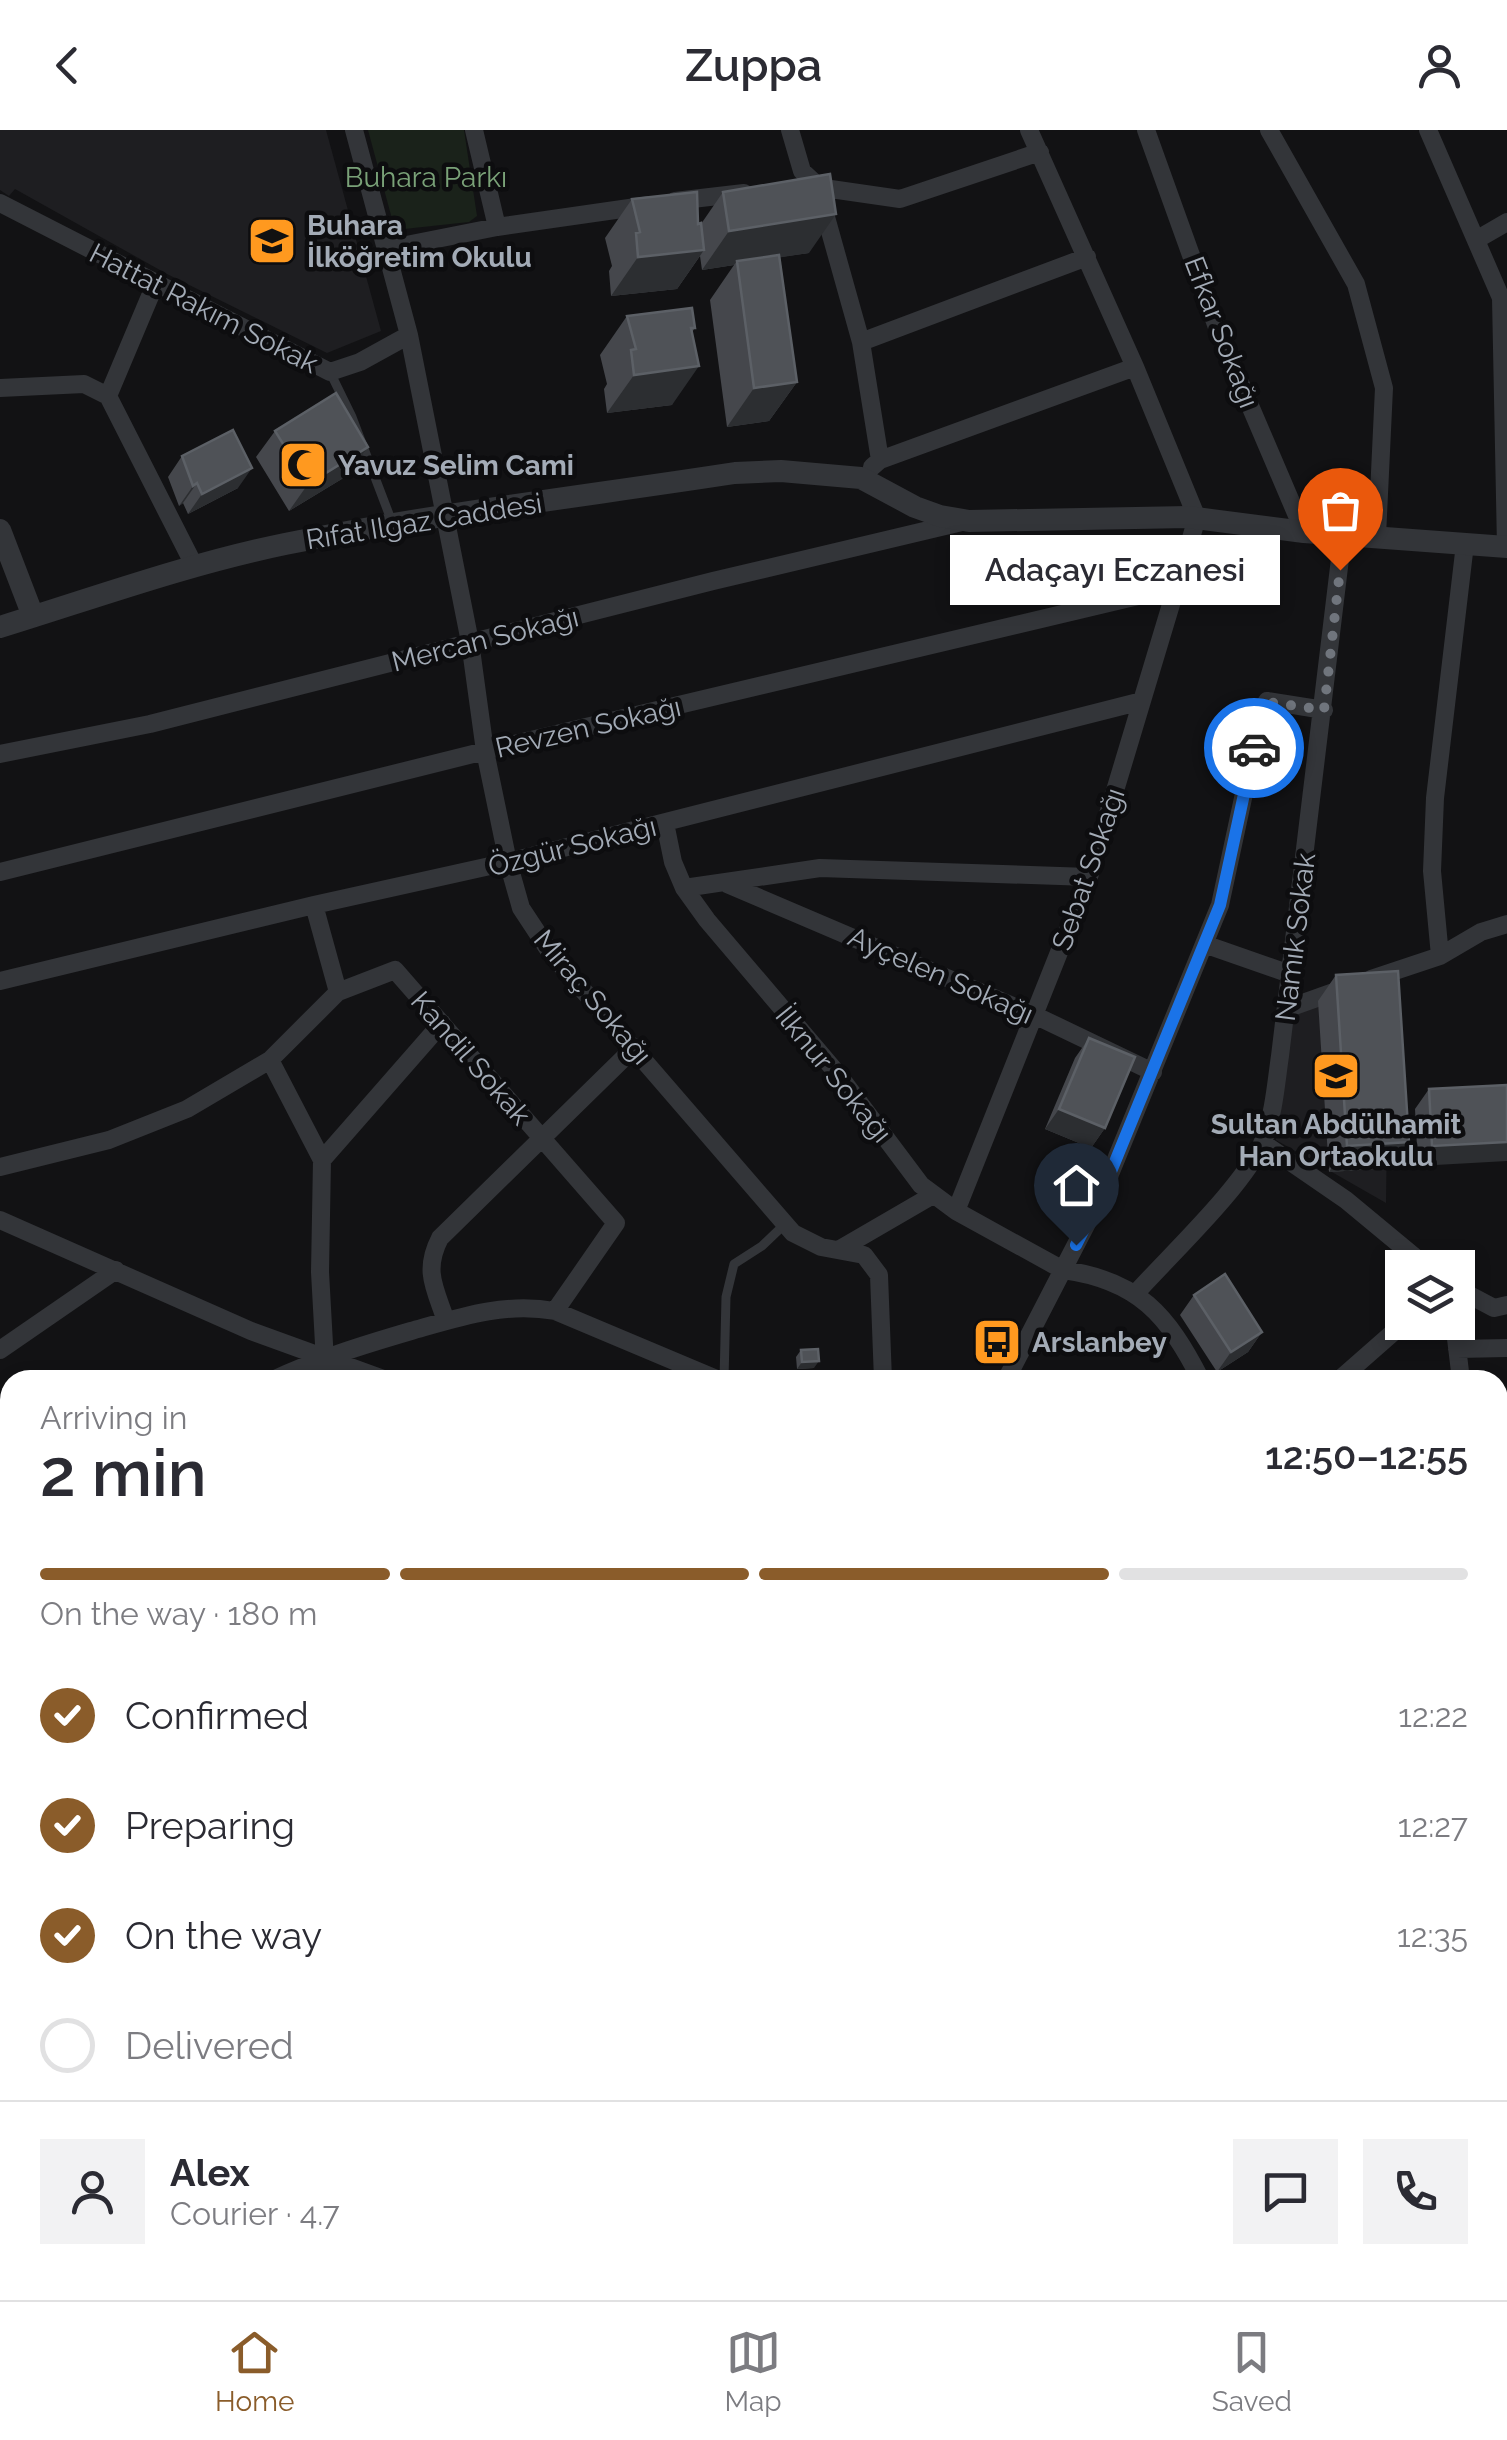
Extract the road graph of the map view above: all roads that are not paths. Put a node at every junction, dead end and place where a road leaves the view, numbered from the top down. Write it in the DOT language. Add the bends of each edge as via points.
graph roads {
  1 [pos="354,130"];
  2 [pos="474,130"];
  3 [pos="790,130"];
  4 [pos="1029,130"];
  5 [pos="1146,130"];
  6 [pos="1269,130"];
  7 [pos="1428,130"];
  8 [pos="1040,152"];
  9 [pos="808,186"];
  10 [pos="761,191"];
  11 [pos="0,203"];
  12 [pos="1507,222"];
  13 [pos="497,227"];
  14 [pos="1476,240"];
  15 [pos="386,249"];
  16 [pos="1087,257"];
  17 [pos="156,282"];
  18 [pos="409,335"];
  19 [pos="861,342"];
  20 [pos="1135,367"];
  21 [pos="330,372"];
  22 [pos="0,388"];
  23 [pos="1505,389"];
  24 [pos="108,396"];
  25 [pos="880,460"];
  26 [pos="860,478"];
  27 [pos="446,516"];
  28 [pos="1197,518"];
  29 [pos="969,520"];
  30 [pos="393,525"];
  31 [pos="0,530"];
  32 [pos="1304,532"];
  33 [pos="1343,534"];
  34 [pos="1377,536"];
  35 [pos="1466,544"];
  36 [pos="1506,547"];
  37 [pos="196,567"];
  38 [pos="1176,587"];
  39 [pos="33,616"];
  40 [pos="0,627"];
  41 [pos="470,642"];
  42 [pos="1142,701"];
  43 [pos="1324,710"];
  44 [pos="486,751"];
  45 [pos="0,754"];
  46 [pos="665,823"];
  47 [pos="508,862"];
  48 [pos="0,872"];
  49 [pos="1089,877"];
  50 [pos="726,884"];
  51 [pos="684,888"];
  52 [pos="314,905"];
  53 [pos="1507,924"];
  54 [pos="1204,944"];
  55 [pos="1440,956"];
  56 [pos="1290,974"];
  57 [pos="0,981"];
  58 [pos="338,992"];
  59 [pos="1286,1009"];
  60 [pos="1034,1015"];
  61 [pos="442,1023"];
  62 [pos="635,1048"];
  63 [pos="270,1060"];
  64 [pos="1153,1072"];
  65 [pos="540,1138"];
  66 [pos="1263,1143"];
  67 [pos="322,1160"];
  68 [pos="0,1167"];
  69 [pos="932,1194"];
  70 [pos="956,1212"];
  71 [pos="0,1220"];
  72 [pos="786,1224"];
  73 [pos="840,1249"];
  74 [pos="1406,1250"];
  75 [pos="116,1270"];
  76 [pos="1063,1270"];
  77 [pos="1136,1293"];
  78 [pos="1475,1298"];
  79 [pos="1507,1305"];
  80 [pos="555,1312"];
  81 [pos="446,1321"];
  82 [pos="1385,1340"];
  83 [pos="1456,1340"];
  84 [pos="1507,1348"];
  85 [pos="1457,1349"];
  86 [pos="0,1350"];
  87 [pos="324,1356"];
  88 [pos="294,1370"];
  89 [pos="325,1370"];
  90 [pos="360,1370"];
  91 [pos="697,1370"];
  92 [pos="722,1370"];
  93 [pos="883,1370"];
  94 [pos="1011,1370"];
  95 [pos="1196,1370"];
  96 [pos="1351,1370"];
  97 [pos="1460,1370"];
  1 -- 15 [label="street, Miraç Sokağı"];
  2 -- 13 [label="street"];
  3 -- 9 [label="street"];
  4 -- 8 [label="street"];
  5 -- 32 [label="street, Efkar Sokağı" via="1219,333"];
  6 -- 34 [label="street" via="1356,284 1384,388"];
  7 -- 14 [label="street"];
  8 -- 9 [label="street" via="900,199"];
  8 -- 16 [label="street"];
  9 -- 19 [label="street"];
  10 -- 13 [label="street"];
  11 -- 17 [label="street, Hattat Rakım Sokak"];
  12 -- 14 [label="street"];
  13 -- 15 [label="street"];
  14 -- 23 [label="street" via="1501,298"];
  15 -- 18 [label="street, Miraç Sokağı"];
  16 -- 19 [label="street"];
  16 -- 20 [label="street"];
  17 -- 21 [label="street, Hattat Rakım Sokak"];
  17 -- 24 [label="street"];
  18 -- 21 [label="street, Hattat Rakım Sokak"];
  18 -- 27 [label="street, Miraç Sokağı"];
  19 -- 25 [label="street"];
  20 -- 25 [label="street"];
  20 -- 28 [label="street"];
  21 -- 30 [label="lane"];
  22 -- 24 [label="street" via="84,384"];
  23 -- 36 [label="street"];
  24 -- 37 [label="street"];
  25 -- 26 [label="street"];
  26 -- 27 [label="street, Rıfat Ilgaz Caddesi" via="735,474"];
  26 -- 29 [label="street, Rıfat Ilgaz Caddesi" via="915,507"];
  27 -- 30 [label="street, Rıfat Ilgaz Caddesi"];
  27 -- 41 [label="street, Miraç Sokağı"];
  28 -- 29 [label="street, Rıfat Ilgaz Caddesi"];
  28 -- 32 [label="street, Rıfat Ilgaz Caddesi"];
  28 -- 38 [label="street, Sebat Sokağı"];
  29 -- 41 [label="street, Mercan Sokağı"];
  30 -- 37 [label="street, Rıfat Ilgaz Caddesi"];
  31 -- 39 [label="street"];
  32 -- 33 [label="street, Rıfat Ilgaz Caddesi"];
  33 -- 34 [label="street, Rıfat Ilgaz Caddesi"];
  33 -- 43 [label="street, Namık Sokak"];
  34 -- 35 [label="street, Rıfat Ilgaz Caddesi"];
  35 -- 36 [label="street, Rıfat Ilgaz Caddesi"];
  35 -- 55 [label="street" via="1435,798 1432,871"];
  37 -- 39 [label="street, Rıfat Ilgaz Caddesi"];
  38 -- 42 [label="street, Sebat Sokağı"];
  38 -- 44 [label="street, Revzen Sokağı"];
  39 -- 40 [label="street, Rıfat Ilgaz Caddesi"];
  41 -- 44 [label="street, Miraç Sokağı"];
  41 -- 45 [label="street, Mercan Sokağı" via="150,724"];
  42 -- 46 [label="street, Özgür Sokağı"];
  42 -- 49 [label="street, Sebat Sokağı"];
  43 -- 54 [label="street" via="1267,702 1262,710 1220,905"];
  43 -- 56 [label="street, Namık Sokak"];
  44 -- 47 [label="street, Miraç Sokağı"];
  44 -- 48 [label="street, Revzen Sokağı"];
  46 -- 47 [label="street, Özgür Sokağı"];
  46 -- 51 [label="street, İlknur Sokağı"];
  47 -- 52 [label="street, Özgür Sokağı"];
  47 -- 62 [label="street, Miraç Sokağı" via="534,930"];
  49 -- 50 [label="street" via="820,868"];
  49 -- 60 [label="street, Sebat Sokağı"];
  50 -- 51 [label="street"];
  50 -- 60 [label="street, Ayçelen Sokağı"];
  51 -- 69 [label="street, İlknur Sokağı"];
  52 -- 57 [label="street, Özgür Sokağı"];
  52 -- 58 [label="street"];
  53 -- 55 [label="street"];
  54 -- 56 [label="street"];
  54 -- 64 [label="street"];
  55 -- 59 [label="street"];
  56 -- 59 [label="street, Namık Sokak"];
  58 -- 61 [label="street, Kandil Sokak" via="395,970"];
  58 -- 63 [label="street, Kandil Sokak"];
  59 -- 66 [label="street, Namık Sokak"];
  60 -- 64 [label="street, Ayçelen Sokağı"];
  60 -- 70 [label="street, Sebat Sokağı"];
  61 -- 65 [label="street, Kandil Sokak"];
  61 -- 67 [label="street"];
  62 -- 65 [label="street"];
  62 -- 72 [label="street, Miraç Sokağı"];
  63 -- 67 [label="street"];
  63 -- 68 [label="street, Kandil Sokak" via="144,1128"];
  64 -- 76 [label="street"];
  65 -- 80 [label="street, Kandil Sokak" via="616,1222"];
  65 -- 81 [label="street" via="440,1238 431,1255"];
  66 -- 74 [label="street"];
  66 -- 77 [label="street, Namık Sokak"];
  67 -- 87 [label="street"];
  69 -- 70 [label="street, İlknur Sokağı"];
  69 -- 73 [label="street"];
  70 -- 76 [label="street, İlknur Sokağı"];
  71 -- 75 [label="street"];
  72 -- 73 [label="street, Miraç Sokağı" via="805,1240"];
  72 -- 92 [label="lane" via="734,1264"];
  73 -- 93 [label="street, Miraç Sokağı" via="864,1255 879,1275"];
  75 -- 86 [label="street"];
  75 -- 87 [label="street"];
  76 -- 77 [label="street, İlknur Sokağı"];
  76 -- 94 [label="street"];
  77 -- 95 [label="street" via="1161,1313"];
  78 -- 79 [label="street" via="1494,1308"];
  80 -- 81 [label="street" via="503,1308"];
  80 -- 91 [label="street"];
  81 -- 87 [label="street"];
  82 -- 96 [label="street"];
  83 -- 85 [label="street"];
  84 -- 85 [label="street"];
  85 -- 97 [label="street"];
  87 -- 88 [label="street"];
  87 -- 89 [label="street"];
  87 -- 90 [label="street"];
}
